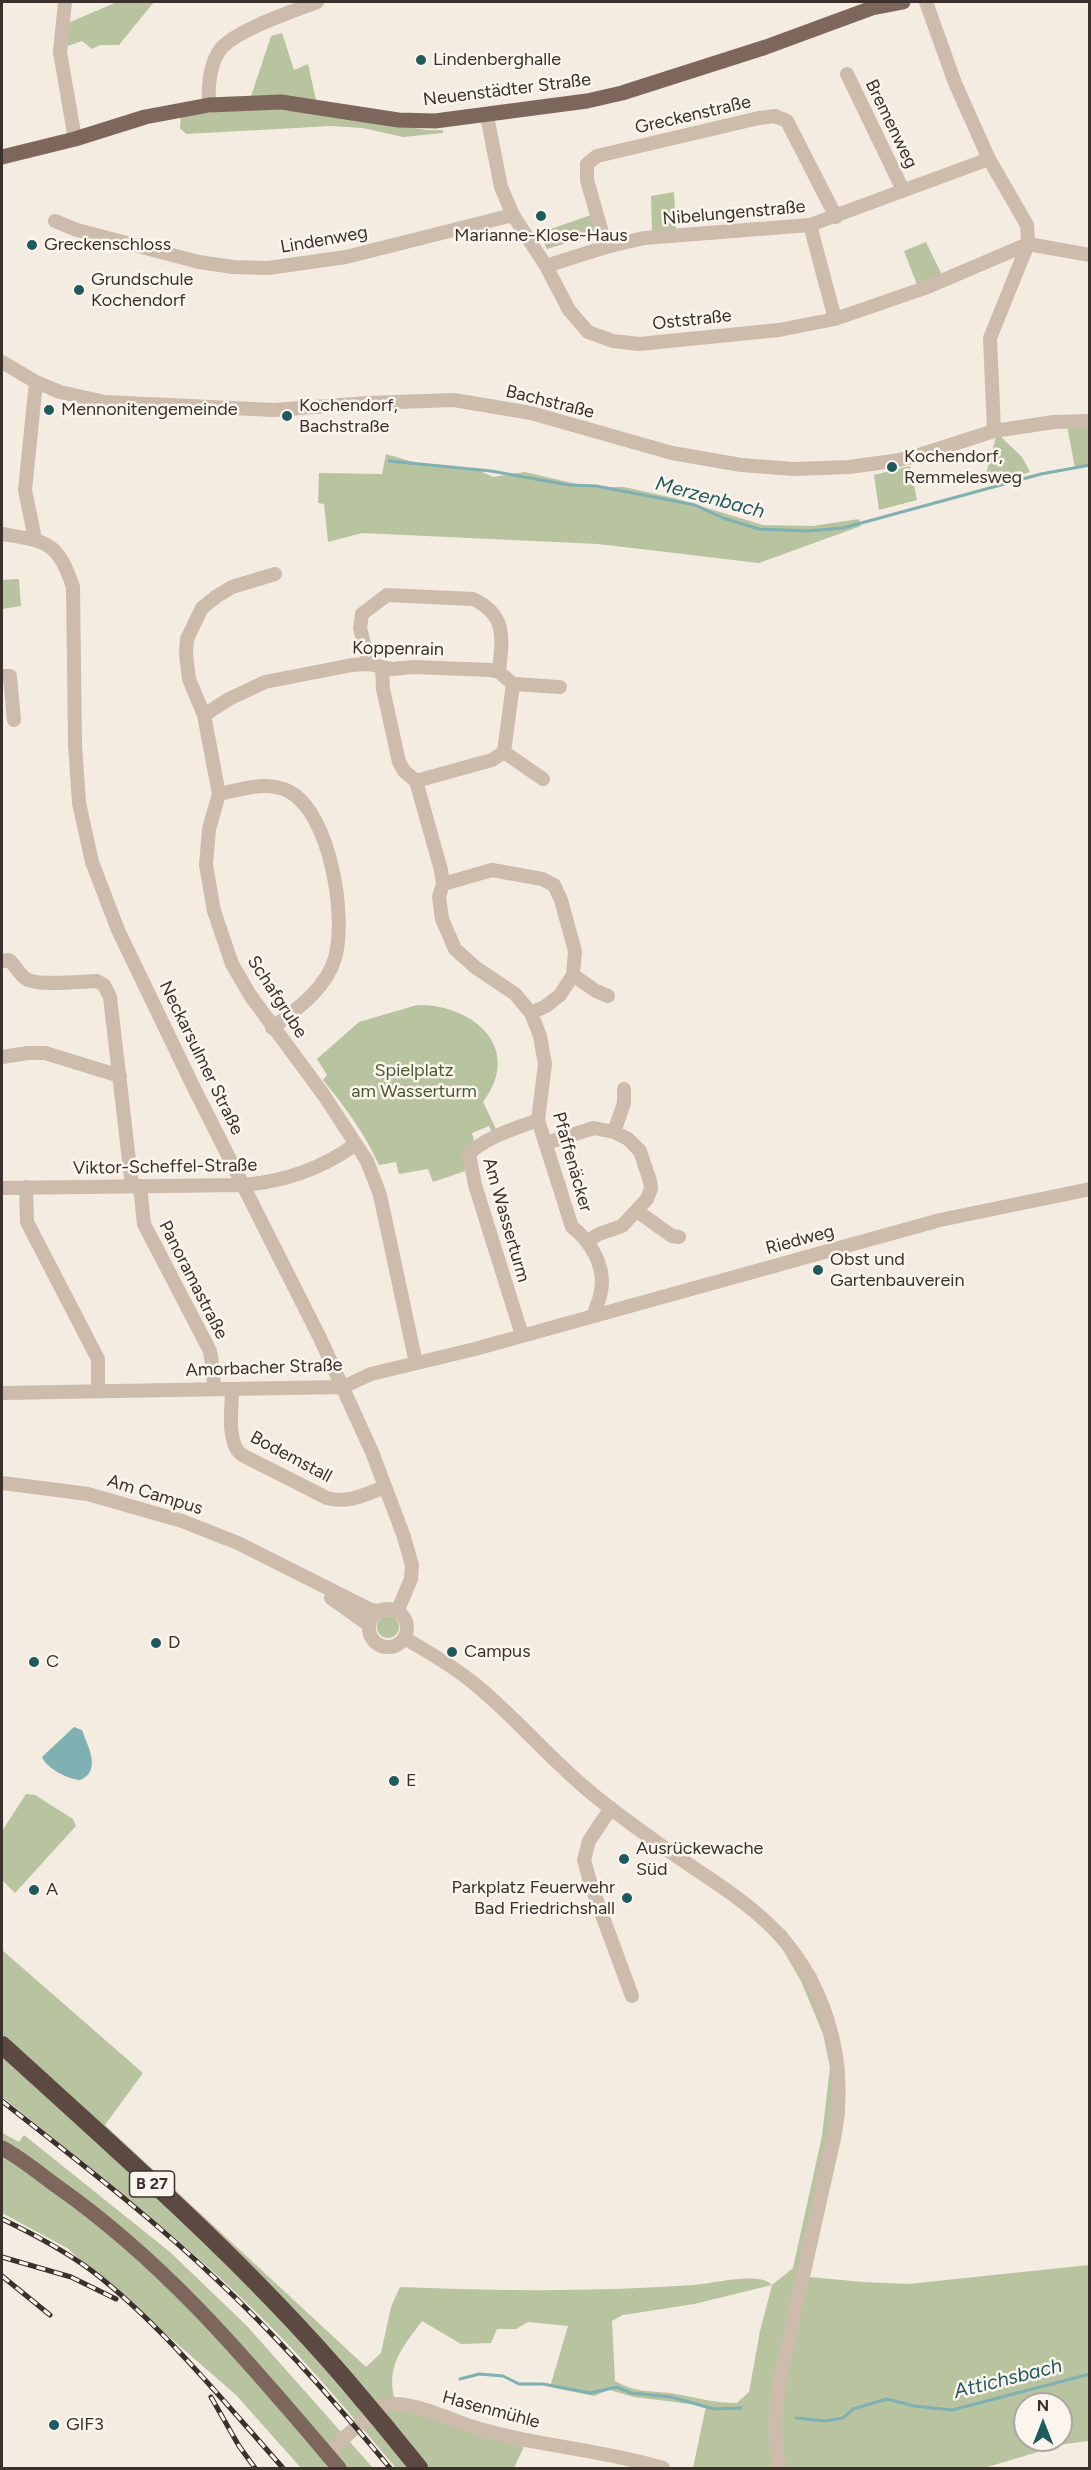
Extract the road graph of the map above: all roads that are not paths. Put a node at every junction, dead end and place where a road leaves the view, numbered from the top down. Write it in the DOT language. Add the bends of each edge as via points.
graph roads {
  1 [pos="65,2"];
  2 [pos="317,2"];
  3 [pos="903,2"];
  4 [pos="926,2"];
  5 [pos="847,74"];
  6 [pos="209,105"];
  7 [pos="488,116"];
  8 [pos="75,139"];
  9 [pos="2,157"];
  10 [pos="989,159"];
  11 [pos="903,190"];
  12 [pos="513,214"];
  13 [pos="836,217"];
  14 [pos="55,221"];
  15 [pos="810,225"];
  16 [pos="1029,244"];
  17 [pos="606,247"];
  18 [pos="1089,255"];
  19 [pos="546,266"];
  20 [pos="835,319"];
  21 [pos="2,362"];
  22 [pos="36,382"];
  23 [pos="1089,420"];
  24 [pos="994,430"];
  25 [pos="2,534"];
  26 [pos="35,539"];
  27 [pos="275,573"];
  28 [pos="376,665"];
  29 [pos="499,672"];
  30 [pos="2,676"];
  31 [pos="513,684"];
  32 [pos="560,687"];
  33 [pos="204,715"];
  34 [pos="14,720"];
  35 [pos="504,752"];
  36 [pos="543,779"];
  37 [pos="416,781"];
  38 [pos="219,794"];
  39 [pos="443,884"];
  40 [pos="2,960"];
  41 [pos="573,975"];
  42 [pos="608,996"];
  43 [pos="531,1013"];
  44 [pos="272,1028"];
  45 [pos="2,1057"];
  46 [pos="120,1076"];
  47 [pos="624,1089"];
  48 [pos="538,1120"];
  49 [pos="614,1132"];
  50 [pos="546,1143"];
  51 [pos="356,1144"];
  52 [pos="244,1185"];
  53 [pos="136,1186"];
  54 [pos="26,1187"];
  55 [pos="2,1188"];
  56 [pos="1089,1189"];
  57 [pos="637,1211"];
  58 [pos="679,1238"];
  59 [pos="587,1241"];
  60 [pos="594,1314"];
  61 [pos="522,1335"];
  62 [pos="416,1363"];
  63 [pos="343,1387"];
  64 [pos="214,1389"];
  65 [pos="232,1389"];
  66 [pos="99,1391"];
  67 [pos="2,1394"];
  68 [pos="2,1483"];
  69 [pos="385,1487"];
  70 [pos="289,1570"];
  71 [pos="381,1611"];
  72 [pos="397,1612"];
  73 [pos="369,1625"];
  74 [pos="404,1638"];
  75 [pos="611,1808"];
  76 [pos="632,1996"];
  77 [pos="2,2045"];
  78 [pos="2,2148"];
  79 [pos="326,2454"];
  80 [pos="339,2469"];
  81 [pos="419,2469"];
  82 [pos="663,2469"];
  83 [pos="779,2469"];
  1 -- 8 [label="street" via="60,52"];
  2 -- 6 [label="street" via="225,43 211,72"];
  3 -- 7 [label="main road, Neuenstädter Straße" via="872,8 622,93"];
  4 -- 10 [label="street" via="955,83"];
  5 -- 11 [label="street, Bremenweg"];
  6 -- 7 [label="main road, Neuenstädter Straße" via="281,102 435,122"];
  6 -- 8 [label="main road, Neuenstädter Straße" via="145,117"];
  7 -- 12 [label="street, Oststraße" via="501,187"];
  8 -- 9 [label="main road, Neuenstädter Straße"];
  10 -- 11 [label="street, Nibelungenstraße"];
  10 -- 16 [label="street" via="1027,225"];
  11 -- 13 [label="street, Nibelungenstraße"];
  12 -- 14 [label="street, Lindenweg" via="346,257 289,267 234,267 199,262 142,242 77,230"];
  12 -- 19 [label="street, Oststraße"];
  13 -- 15 [label="street, Nibelungenstraße"];
  13 -- 17 [label="street, Greckenstraße" via="787,121 775,116 597,156 587,164 587,180"];
  15 -- 17 [label="street, Nibelungenstraße" via="644,238"];
  15 -- 20 [label="street"];
  16 -- 18 [label="street"];
  16 -- 20 [label="street, Oststraße" via="925,288"];
  16 -- 24 [label="street" via="990,338"];
  17 -- 19 [label="street, Nibelungenstraße"];
  19 -- 20 [label="street, Oststraße" via="569,310 588,332 613,341 639,344 779,330"];
  21 -- 22 [label="street, Bachstraße"];
  22 -- 24 [label="street, Bachstraße" via="105,402 237,410 454,400 531,413 672,453 794,469 893,461"];
  22 -- 26 [label="street" via="25,490"];
  23 -- 24 [label="street, Bachstraße"];
  25 -- 26 [label="street, Neckarsulmer Straße"];
  26 -- 52 [label="street, Neckarsulmer Straße" via="62,557 73,587 75,745 80,803 92,862 118,930"];
  27 -- 33 [label="street, Schafgrube" via="217,596 202,608 192,626 186,654 189,679"];
  28 -- 29 [label="street, Koppenrain"];
  28 -- 29 [label="street, Pfaffenäcker" via="364,650 361,621 362,614 376,601 387,595 473,599 496,616 503,636"];
  28 -- 33 [label="street, Koppenrain" via="352,665 265,682"];
  28 -- 37 [label="street, Pfaffenäcker" via="399,762"];
  29 -- 31 [label="street"];
  30 -- 34 [label="street" via="10,676"];
  31 -- 32 [label="street"];
  31 -- 35 [label="street"];
  33 -- 38 [label="street, Schafgrube"];
  35 -- 36 [label="street"];
  35 -- 37 [label="street" via="492,760"];
  37 -- 39 [label="street, Pfaffenäcker"];
  38 -- 44 [label="street, Schafgrube" via="209,829 207,865 214,911 232,964"];
  38 -- 44 [label="street" via="257,786 274,786 291,793 310,810 327,848 335,880 335,958 318,988"];
  39 -- 41 [label="street" via="492,870 550,881 561,900 574,951"];
  39 -- 43 [label="street, Pfaffenäcker" via="439,897 442,919 455,949 515,994"];
  40 -- 46 [label="street, Panoramastraße" via="9,960 25,978 35,982 98,981 104,985 110,997"];
  41 -- 42 [label="street"];
  41 -- 43 [label="street" via="560,995"];
  43 -- 48 [label="street, Pfaffenäcker" via="545,1064"];
  44 -- 51 [label="street, Schafgrube"];
  45 -- 46 [label="street" via="45,1053"];
  46 -- 53 [label="street, Panoramastraße"];
  47 -- 49 [label="street" via="624,1103"];
  48 -- 50 [label="street, Pfaffenäcker"];
  48 -- 61 [label="street, Am Wasserturm" via="492,1138 469,1154"];
  49 -- 50 [label="street" via="594,1128"];
  49 -- 57 [label="street" via="635,1145 650,1181 651,1189"];
  50 -- 59 [label="street, Pfaffenäcker" via="572,1227"];
  51 -- 52 [label="street, Viktor-Scheffel-Straße" via="329,1162 296,1176"];
  51 -- 62 [label="street, Schafgrube" via="380,1195"];
  52 -- 53 [label="street, Viktor-Scheffel-Straße"];
  52 -- 63 [label="street, Neckarsulmer Straße"];
  53 -- 54 [label="street, Viktor-Scheffel-Straße"];
  53 -- 64 [label="street, Panoramastraße" via="144,1224 210,1351"];
  54 -- 55 [label="street, Viktor-Scheffel-Straße"];
  54 -- 66 [label="street" via="27,1222 98,1359"];
  56 -- 60 [label="street, Riedweg" via="940,1220"];
  57 -- 58 [label="street"];
  57 -- 59 [label="street" via="622,1226"];
  59 -- 60 [label="street, Pfaffenäcker" via="602,1289"];
  60 -- 61 [label="street, Riedweg"];
  61 -- 62 [label="street, Amorbacher Straße"];
  62 -- 63 [label="street, Amorbacher Straße" via="371,1374"];
  63 -- 65 [label="street, Amorbacher Straße"];
  63 -- 69 [label="street, Neckarsulmer Straße"];
  64 -- 65 [label="street, Amorbacher Straße"];
  64 -- 66 [label="street, Amorbacher Straße"];
  65 -- 69 [label="street, Bodemstall" via="233,1439 236,1451 242,1455 338,1500"];
  66 -- 67 [label="street, Amorbacher Straße"];
  68 -- 70 [label="street, Am Campus" via="88,1494 161,1514 238,1543"];
  69 -- 72 [label="street, Neckarsulmer Straße" via="411,1565 411,1579"];
  70 -- 71 [label="street, Am Campus" via="370,1610"];
  70 -- 73 [label="street, Am Campus"];
  71 -- 72 [label="street"];
  71 -- 73 [label="street"];
  72 -- 74 [label="street" via="406,1625"];
  73 -- 74 [label="street" via="371,1637 382,1646 392,1646"];
  74 -- 75 [label="street" via="476,1685 572,1777"];
  75 -- 76 [label="street" via="589,1841 585,1860"];
  75 -- 83 [label="street" via="768,1921 811,1978 831,2030 838,2074 836,2127 779,2383 775,2426"];
  77 -- 81 [label="highway, B 27, bridge" via="247,2274 327,2356"];
  78 -- 79 [label="main road" via="85,2206 148,2258 236,2348"];
  79 -- 80 [label="main road"];
  79 -- 82 [label="street, Hasenmühle" via="382,2406 395,2403 491,2433 635,2460"];
}
